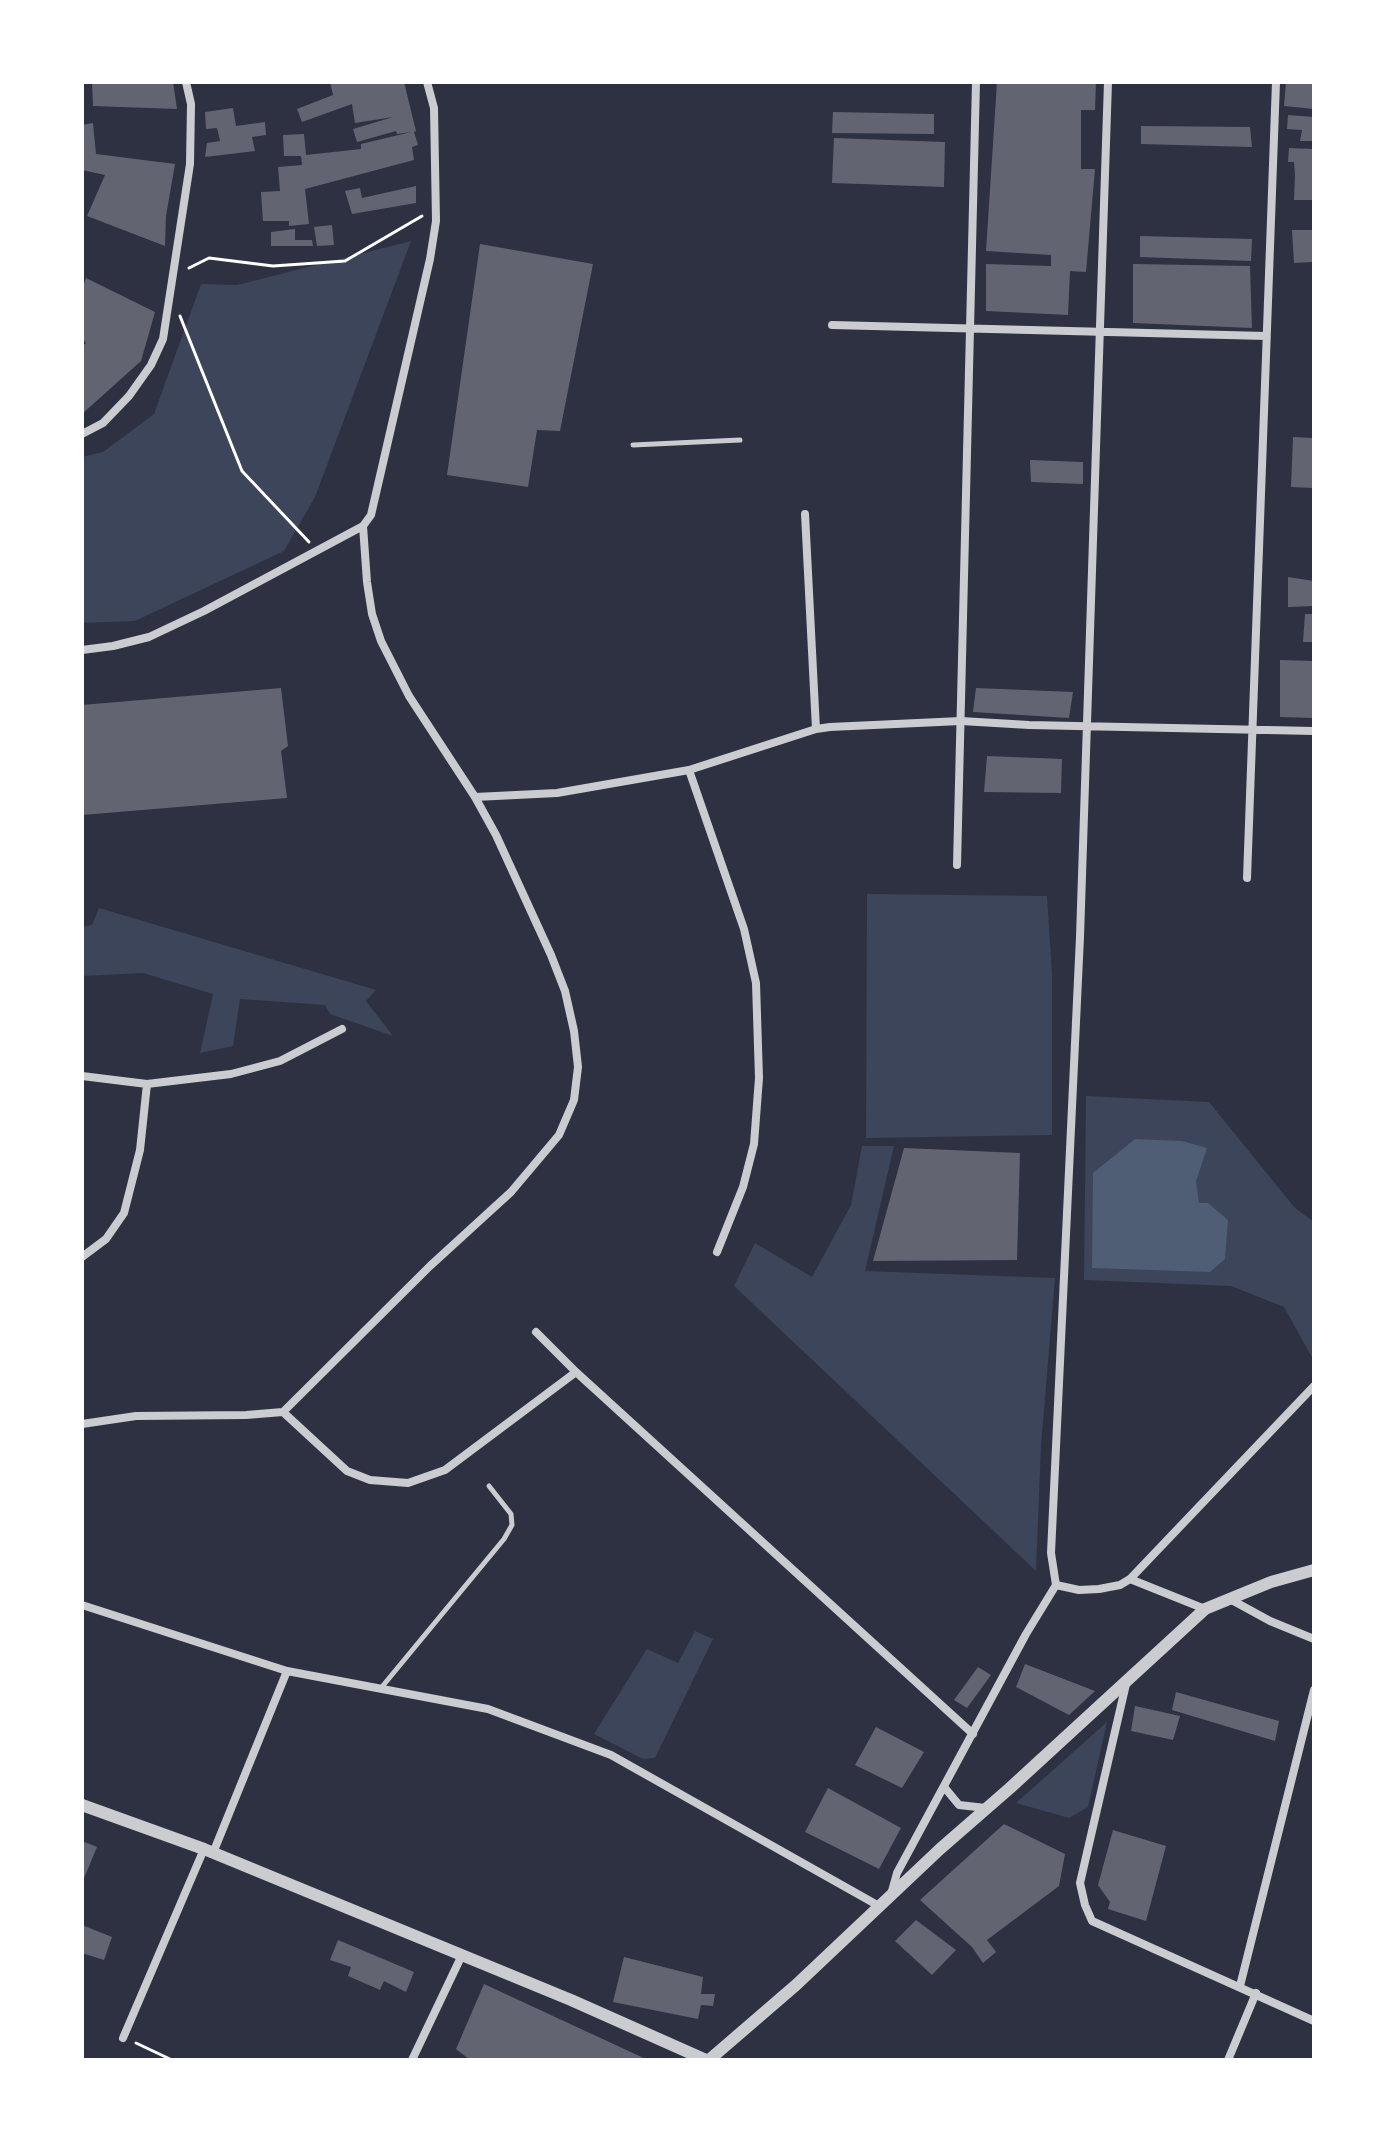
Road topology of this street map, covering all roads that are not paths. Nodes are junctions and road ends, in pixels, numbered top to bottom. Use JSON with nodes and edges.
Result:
{"nodes":[{"id":1,"x":186,"y":82,"type":"edge"},
{"id":2,"x":427,"y":82,"type":"edge"},
{"id":3,"x":976,"y":82,"type":"edge"},
{"id":4,"x":1108,"y":82,"type":"edge"},
{"id":5,"x":1276,"y":82,"type":"edge"},
{"id":6,"x":832,"y":325,"type":"dead end"},
{"id":7,"x":970,"y":329,"type":"junction"},
{"id":8,"x":1101,"y":332,"type":"junction"},
{"id":9,"x":1266,"y":336,"type":"junction"},
{"id":10,"x":82,"y":434,"type":"edge"},
{"id":11,"x":740,"y":440,"type":"dead end"},
{"id":12,"x":633,"y":445,"type":"dead end"},
{"id":13,"x":805,"y":514,"type":"dead end"},
{"id":14,"x":363,"y":526,"type":"junction"},
{"id":15,"x":82,"y":650,"type":"edge"},
{"id":16,"x":961,"y":721,"type":"junction"},
{"id":17,"x":1085,"y":726,"type":"junction"},
{"id":18,"x":1253,"y":728,"type":"junction"},
{"id":19,"x":816,"y":729,"type":"junction"},
{"id":20,"x":1314,"y":731,"type":"edge"},
{"id":21,"x":689,"y":770,"type":"junction"},
{"id":22,"x":475,"y":797,"type":"junction"},
{"id":23,"x":957,"y":865,"type":"dead end"},
{"id":24,"x":1247,"y":878,"type":"dead end"},
{"id":25,"x":342,"y":1029,"type":"dead end"},
{"id":26,"x":82,"y":1076,"type":"edge"},
{"id":27,"x":147,"y":1084,"type":"junction"},
{"id":28,"x":717,"y":1252,"type":"dead end"},
{"id":29,"x":82,"y":1257,"type":"edge"},
{"id":30,"x":536,"y":1332,"type":"dead end"},
{"id":31,"x":576,"y":1372,"type":"junction"},
{"id":32,"x":1314,"y":1386,"type":"edge"},
{"id":33,"x":283,"y":1412,"type":"junction"},
{"id":34,"x":82,"y":1424,"type":"edge"},
{"id":35,"x":489,"y":1486,"type":"dead end"},
{"id":36,"x":1314,"y":1570,"type":"edge"},
{"id":37,"x":1130,"y":1579,"type":"junction"},
{"id":38,"x":1056,"y":1585,"type":"junction"},
{"id":39,"x":1228,"y":1597,"type":"junction"},
{"id":40,"x":82,"y":1607,"type":"edge"},
{"id":41,"x":1205,"y":1609,"type":"junction"},
{"id":42,"x":1314,"y":1639,"type":"edge"},
{"id":43,"x":287,"y":1671,"type":"junction"},
{"id":44,"x":1126,"y":1684,"type":"junction"},
{"id":45,"x":381,"y":1688,"type":"junction"},
{"id":46,"x":1314,"y":1690,"type":"edge"},
{"id":47,"x":973,"y":1734,"type":"junction"},
{"id":48,"x":945,"y":1788,"type":"junction"},
{"id":49,"x":82,"y":1805,"type":"edge"},
{"id":50,"x":986,"y":1808,"type":"junction"},
{"id":51,"x":208,"y":1851,"type":"junction"},
{"id":52,"x":891,"y":1896,"type":"junction"},
{"id":53,"x":879,"y":1906,"type":"junction"},
{"id":54,"x":462,"y":1955,"type":"junction"},
{"id":55,"x":1240,"y":1986,"type":"junction"},
{"id":56,"x":1256,"y":1993,"type":"junction"},
{"id":57,"x":1314,"y":2021,"type":"edge"},
{"id":58,"x":123,"y":2038,"type":"road end"},
{"id":59,"x":412,"y":2060,"type":"edge"},
{"id":60,"x":707,"y":2060,"type":"edge"},
{"id":61,"x":1228,"y":2060,"type":"edge"}],
"edges":[{"from":1,"to":10,"type":"street"},
{"from":2,"to":14,"type":"street"},
{"from":3,"to":7,"type":"street"},
{"from":4,"to":8,"type":"street"},
{"from":5,"to":9,"type":"street"},
{"from":6,"to":7,"type":"street"},
{"from":7,"to":8,"type":"street"},
{"from":7,"to":16,"type":"street"},
{"from":8,"to":9,"type":"street"},
{"from":8,"to":17,"type":"street"},
{"from":9,"to":18,"type":"street"},
{"from":11,"to":12,"type":"lane"},
{"from":13,"to":19,"type":"street"},
{"from":14,"to":15,"type":"street"},
{"from":14,"to":22,"type":"street"},
{"from":16,"to":17,"type":"street"},
{"from":16,"to":19,"type":"street"},
{"from":16,"to":23,"type":"street"},
{"from":17,"to":18,"type":"street"},
{"from":17,"to":38,"type":"street"},
{"from":18,"to":20,"type":"street"},
{"from":18,"to":24,"type":"street"},
{"from":19,"to":21,"type":"street"},
{"from":21,"to":22,"type":"street"},
{"from":21,"to":28,"type":"street"},
{"from":22,"to":33,"type":"street"},
{"from":25,"to":27,"type":"street"},
{"from":26,"to":27,"type":"street"},
{"from":27,"to":29,"type":"street"},
{"from":30,"to":31,"type":"street"},
{"from":31,"to":33,"type":"street"},
{"from":31,"to":47,"type":"street"},
{"from":32,"to":37,"type":"street"},
{"from":33,"to":34,"type":"street"},
{"from":35,"to":45,"type":"lane"},
{"from":36,"to":39,"type":"street"},
{"from":37,"to":38,"type":"street"},
{"from":37,"to":41,"type":"street"},
{"from":38,"to":47,"type":"street"},
{"from":39,"to":41,"type":"street"},
{"from":39,"to":42,"type":"street"},
{"from":40,"to":43,"type":"street"},
{"from":41,"to":44,"type":"street"},
{"from":43,"to":45,"type":"street"},
{"from":43,"to":51,"type":"street"},
{"from":44,"to":50,"type":"street"},
{"from":44,"to":55,"type":"street"},
{"from":45,"to":53,"type":"street"},
{"from":46,"to":55,"type":"street"},
{"from":47,"to":48,"type":"street"},
{"from":48,"to":50,"type":"street"},
{"from":48,"to":52,"type":"street"},
{"from":49,"to":51,"type":"street"},
{"from":50,"to":52,"type":"street"},
{"from":51,"to":54,"type":"street"},
{"from":51,"to":58,"type":"street"},
{"from":52,"to":53,"type":"street"},
{"from":53,"to":60,"type":"street"},
{"from":54,"to":59,"type":"street"},
{"from":54,"to":60,"type":"street"},
{"from":55,"to":56,"type":"street"},
{"from":56,"to":57,"type":"street"},
{"from":56,"to":61,"type":"street"}]}
